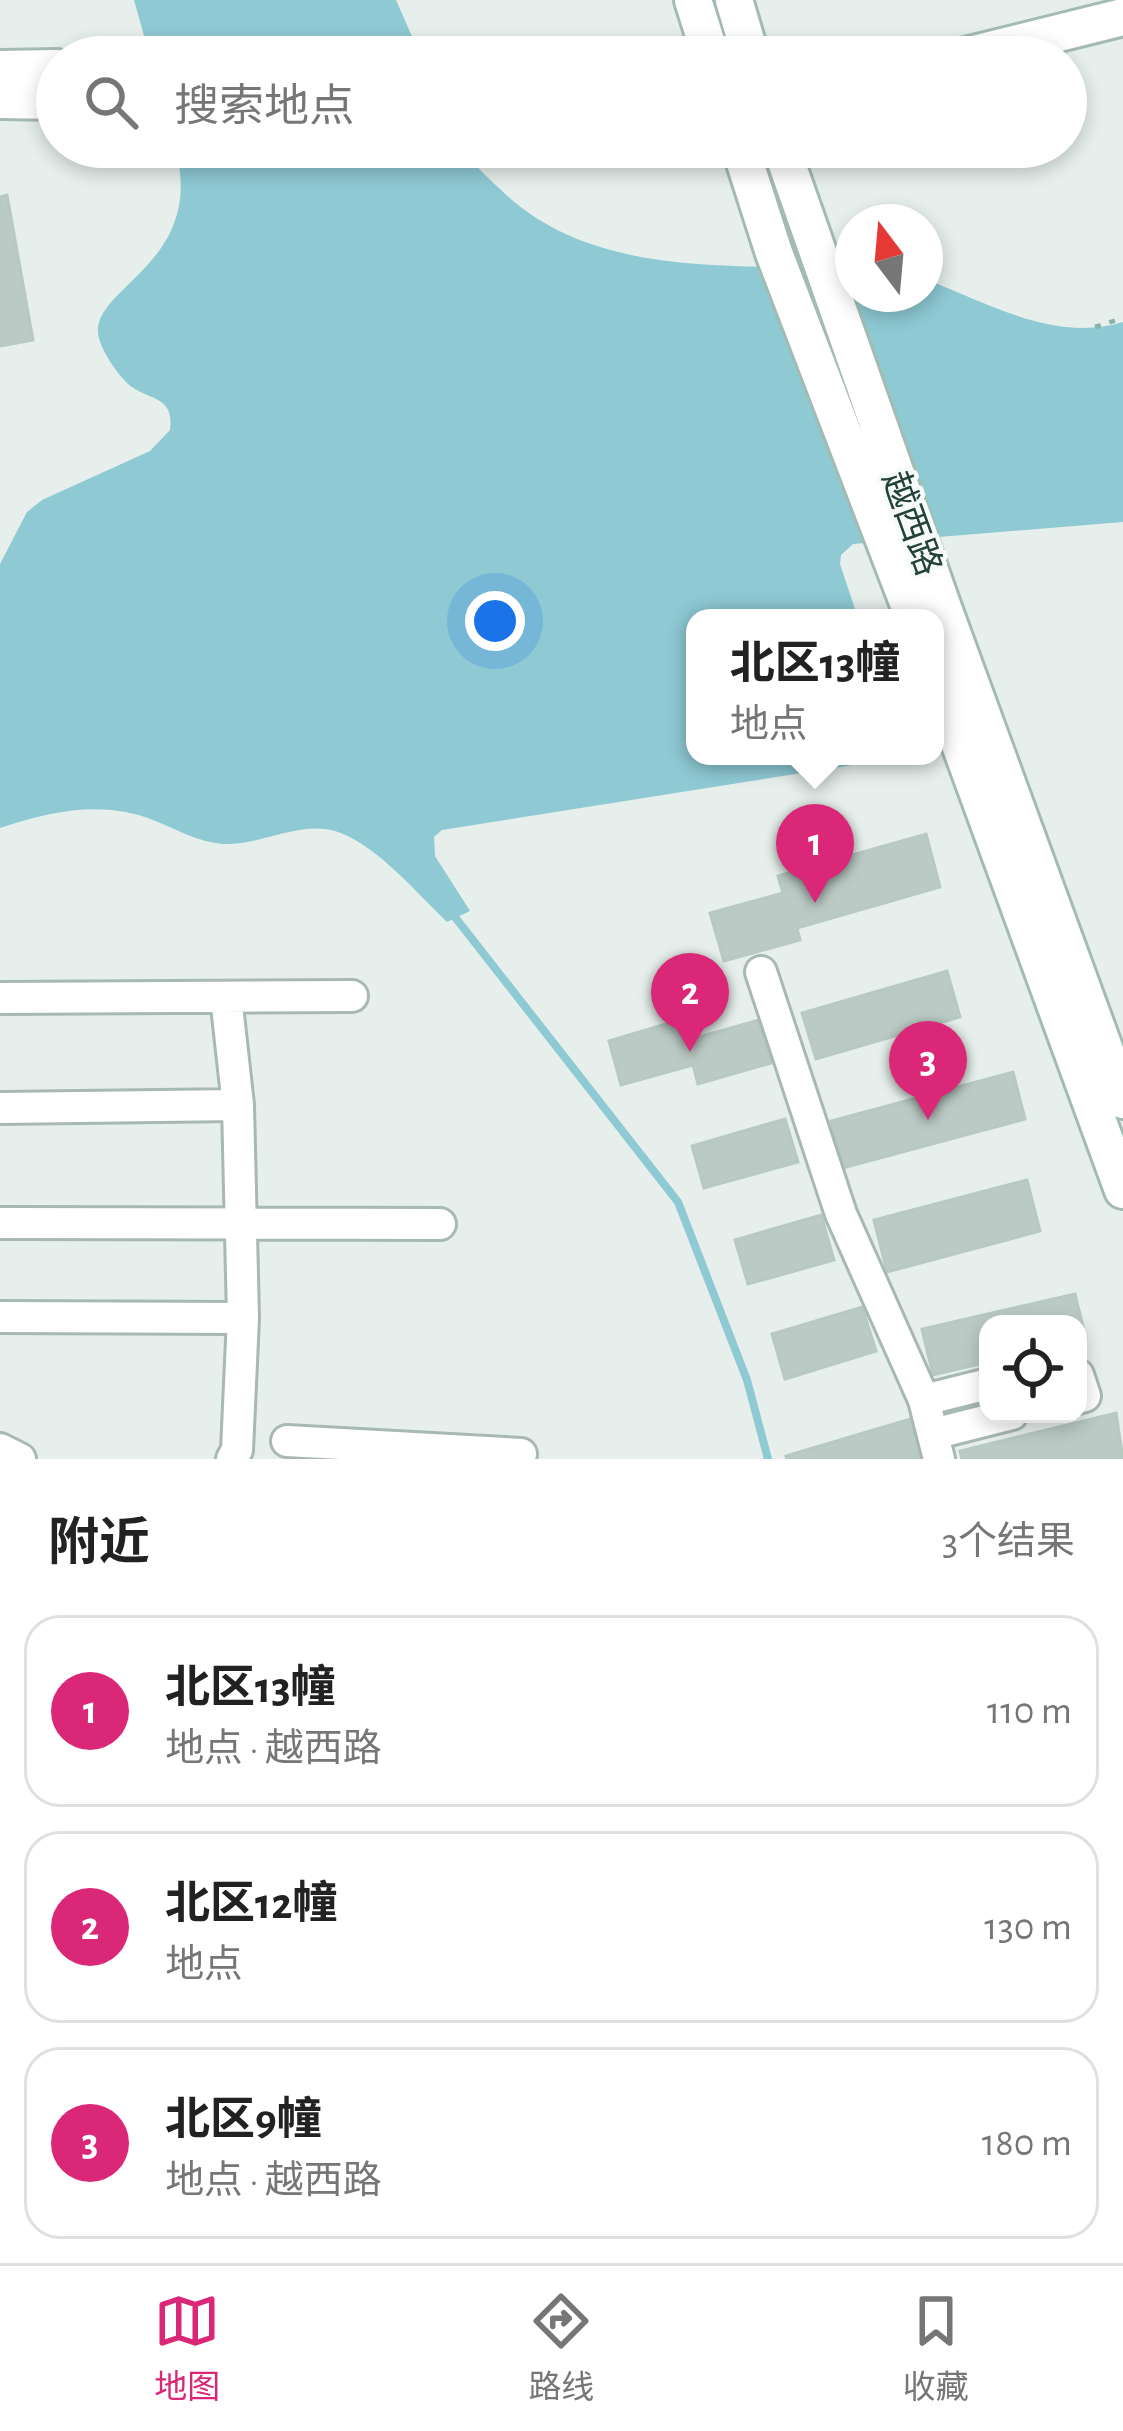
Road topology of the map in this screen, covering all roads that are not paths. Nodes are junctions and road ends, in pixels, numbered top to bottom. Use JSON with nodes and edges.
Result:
{"nodes":[{"id":1,"x":694,"y":0,"type":"edge"},
{"id":2,"x":734,"y":0,"type":"edge"},
{"id":3,"x":1123,"y":17,"type":"edge"},
{"id":4,"x":705,"y":36,"type":"edge"},
{"id":5,"x":745,"y":36,"type":"edge"},
{"id":6,"x":1047,"y":36,"type":"edge"},
{"id":7,"x":1123,"y":38,"type":"edge"},
{"id":8,"x":1087,"y":48,"type":"edge"},
{"id":9,"x":36,"y":68,"type":"edge"},
{"id":10,"x":0,"y":69,"type":"edge"},
{"id":11,"x":0,"y":100,"type":"edge"},
{"id":12,"x":36,"y":101,"type":"edge"},
{"id":13,"x":747,"y":168,"type":"edge"},
{"id":14,"x":788,"y":168,"type":"edge"},
{"id":15,"x":921,"y":609,"type":"edge"},
{"id":16,"x":922,"y":609,"type":"edge"},
{"id":17,"x":944,"y":663,"type":"edge"},
{"id":18,"x":944,"y":701,"type":"edge"},
{"id":19,"x":761,"y":972,"type":"dead end"},
{"id":20,"x":352,"y":996,"type":"dead end"},
{"id":21,"x":226,"y":997,"type":"junction"},
{"id":22,"x":0,"y":998,"type":"edge"},
{"id":23,"x":1120,"y":1084,"type":"edge"},
{"id":24,"x":238,"y":1105,"type":"junction"},
{"id":25,"x":0,"y":1108,"type":"edge"},
{"id":26,"x":1123,"y":1190,"type":"edge"},
{"id":27,"x":241,"y":1222,"type":"junction"},
{"id":28,"x":0,"y":1223,"type":"edge"},
{"id":29,"x":440,"y":1224,"type":"dead end"},
{"id":30,"x":0,"y":1317,"type":"edge"},
{"id":31,"x":242,"y":1318,"type":"junction"},
{"id":32,"x":979,"y":1386,"type":"edge"},
{"id":33,"x":924,"y":1400,"type":"junction"},
{"id":34,"x":991,"y":1423,"type":"edge"},
{"id":35,"x":286,"y":1441,"type":"dead end"},
{"id":36,"x":936,"y":1446,"type":"edge"},
{"id":37,"x":0,"y":1449,"type":"edge"},
{"id":38,"x":395,"y":1453,"type":"edge"},
{"id":39,"x":521,"y":1454,"type":"dead end"},
{"id":40,"x":20,"y":1459,"type":"edge"},
{"id":41,"x":232,"y":1459,"type":"edge"}],
"edges":[{"from":1,"to":4,"type":"main road"},
{"from":2,"to":5,"type":"main road"},
{"from":3,"to":6,"type":"main road"},
{"from":7,"to":8,"type":"main road"},
{"from":9,"to":10,"type":"main road"},
{"from":11,"to":12,"type":"main road"},
{"from":13,"to":15,"type":"main road","name":"越西路"},
{"from":14,"to":16,"type":"main road","name":"越西路"},
{"from":17,"to":23,"type":"main road","name":"越西路"},
{"from":18,"to":26,"type":"main road"},
{"from":19,"to":33,"type":"street"},
{"from":20,"to":21,"type":"street"},
{"from":21,"to":22,"type":"street"},
{"from":21,"to":24,"type":"street"},
{"from":24,"to":25,"type":"street"},
{"from":24,"to":27,"type":"street"},
{"from":27,"to":28,"type":"street"},
{"from":27,"to":29,"type":"street"},
{"from":27,"to":31,"type":"street"},
{"from":30,"to":31,"type":"street"},
{"from":31,"to":41,"type":"street"},
{"from":32,"to":33,"type":"street"},
{"from":33,"to":36,"type":"street"},
{"from":34,"to":36,"type":"street"},
{"from":35,"to":38,"type":"street"},
{"from":37,"to":40,"type":"street"},
{"from":38,"to":39,"type":"street"}]}
